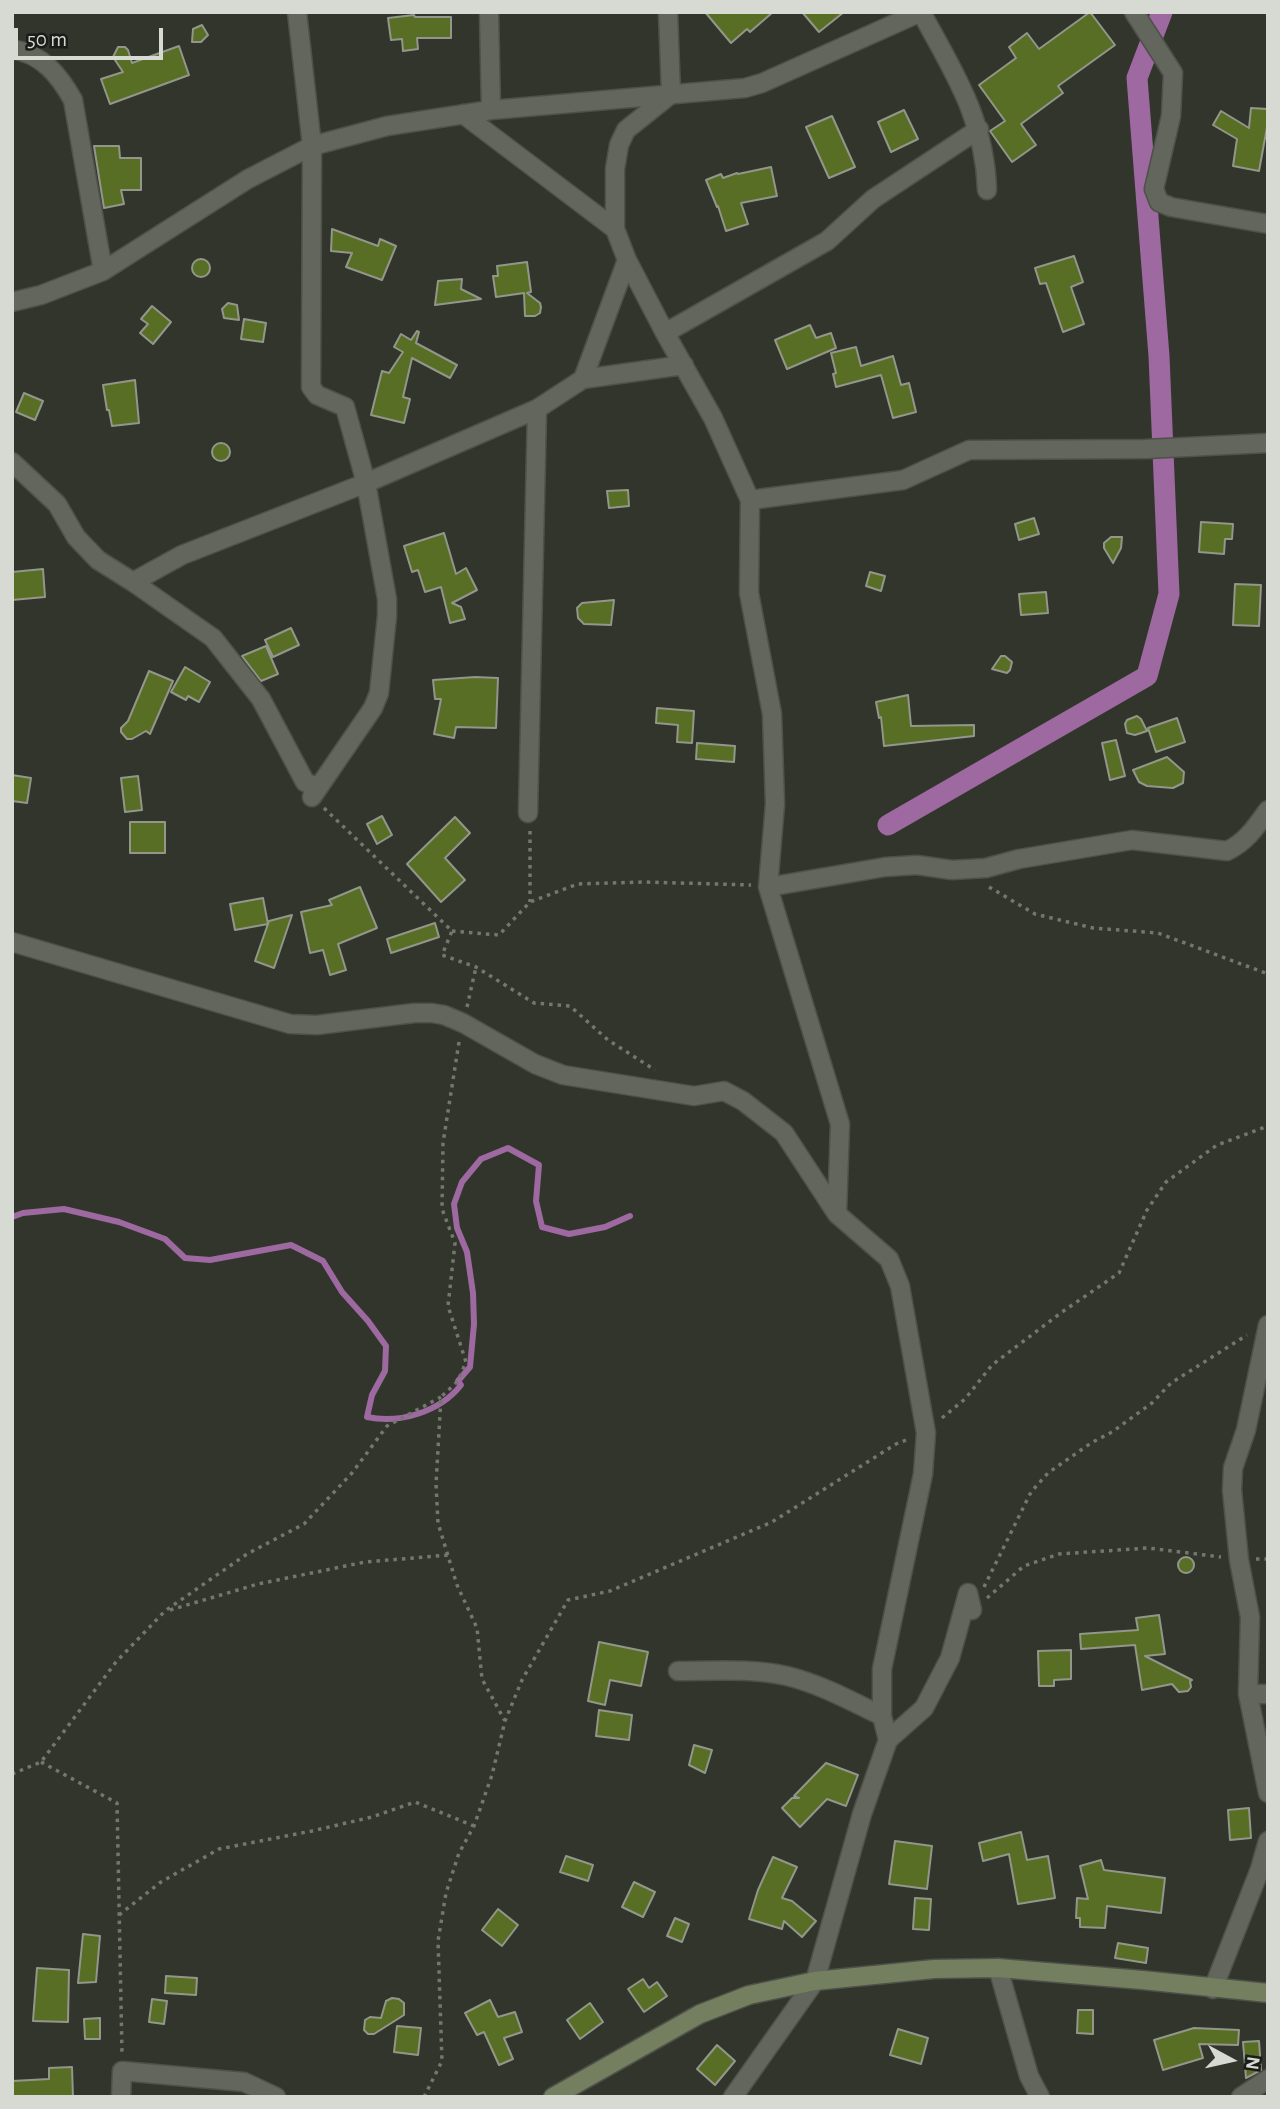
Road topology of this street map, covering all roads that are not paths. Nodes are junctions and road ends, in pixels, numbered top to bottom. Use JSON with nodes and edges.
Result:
{"nodes":[{"id":1,"x":297,"y":12,"type":"edge"},
{"id":2,"x":489,"y":12,"type":"edge"},
{"id":3,"x":668,"y":12,"type":"edge"},
{"id":4,"x":921,"y":12,"type":"edge"},
{"id":5,"x":1134,"y":12,"type":"edge"},
{"id":6,"x":12,"y":49,"type":"edge"},
{"id":7,"x":671,"y":94,"type":"junction"},
{"id":8,"x":491,"y":110,"type":"junction"},
{"id":9,"x":463,"y":114,"type":"junction"},
{"id":10,"x":979,"y":130,"type":"junction"},
{"id":11,"x":312,"y":146,"type":"junction"},
{"id":12,"x":986,"y":190,"type":"dead end"},
{"id":13,"x":1268,"y":224,"type":"edge"},
{"id":14,"x":615,"y":229,"type":"junction"},
{"id":15,"x":627,"y":260,"type":"junction"},
{"id":16,"x":103,"y":271,"type":"junction"},
{"id":17,"x":12,"y":302,"type":"edge"},
{"id":18,"x":665,"y":333,"type":"junction"},
{"id":19,"x":684,"y":365,"type":"junction"},
{"id":20,"x":583,"y":379,"type":"junction"},
{"id":21,"x":537,"y":409,"type":"junction"},
{"id":22,"x":1268,"y":443,"type":"edge"},
{"id":23,"x":12,"y":462,"type":"edge"},
{"id":24,"x":366,"y":483,"type":"junction"},
{"id":25,"x":750,"y":500,"type":"junction"},
{"id":26,"x":133,"y":582,"type":"junction"},
{"id":27,"x":1268,"y":810,"type":"edge"},
{"id":28,"x":528,"y":813,"type":"road end"},
{"id":29,"x":768,"y":887,"type":"junction"},
{"id":30,"x":12,"y":942,"type":"edge"},
{"id":31,"x":837,"y":1214,"type":"junction"},
{"id":32,"x":1268,"y":1325,"type":"edge"},
{"id":33,"x":972,"y":1611,"type":"road end"},
{"id":34,"x":678,"y":1671,"type":"dead end"},
{"id":35,"x":1248,"y":1694,"type":"junction"},
{"id":36,"x":1268,"y":1695,"type":"edge"},
{"id":37,"x":882,"y":1716,"type":"junction"},
{"id":38,"x":888,"y":1740,"type":"junction"},
{"id":39,"x":1268,"y":1793,"type":"edge"},
{"id":40,"x":1268,"y":1841,"type":"edge"},
{"id":41,"x":998,"y":1968,"type":"junction"},
{"id":42,"x":815,"y":1980,"type":"junction"},
{"id":43,"x":1213,"y":1989,"type":"junction"},
{"id":44,"x":1268,"y":1993,"type":"edge"},
{"id":45,"x":1268,"y":2079,"type":"edge"},
{"id":46,"x":121,"y":2097,"type":"edge"},
{"id":47,"x":276,"y":2097,"type":"edge"},
{"id":48,"x":553,"y":2097,"type":"edge"},
{"id":49,"x":733,"y":2097,"type":"edge"},
{"id":50,"x":1040,"y":2097,"type":"edge"},
{"id":51,"x":1241,"y":2097,"type":"edge"}],
"edges":[{"from":1,"to":11,"type":"street"},
{"from":2,"to":8,"type":"street"},
{"from":3,"to":7,"type":"street"},
{"from":4,"to":7,"type":"street"},
{"from":4,"to":10,"type":"street"},
{"from":5,"to":13,"type":"street"},
{"from":6,"to":16,"type":"street"},
{"from":7,"to":8,"type":"street"},
{"from":7,"to":14,"type":"street"},
{"from":8,"to":9,"type":"street"},
{"from":9,"to":11,"type":"street"},
{"from":9,"to":14,"type":"street"},
{"from":10,"to":12,"type":"street"},
{"from":10,"to":18,"type":"street"},
{"from":11,"to":16,"type":"street"},
{"from":11,"to":24,"type":"street"},
{"from":14,"to":15,"type":"street"},
{"from":15,"to":18,"type":"street"},
{"from":15,"to":20,"type":"street"},
{"from":16,"to":17,"type":"street"},
{"from":18,"to":19,"type":"street"},
{"from":19,"to":20,"type":"street"},
{"from":19,"to":25,"type":"street"},
{"from":20,"to":21,"type":"street"},
{"from":21,"to":24,"type":"street"},
{"from":21,"to":28,"type":"street"},
{"from":22,"to":25,"type":"street"},
{"from":23,"to":26,"type":"street"},
{"from":24,"to":26,"type":"street"},
{"from":24,"to":26,"type":"street"},
{"from":25,"to":29,"type":"street"},
{"from":27,"to":29,"type":"street"},
{"from":29,"to":31,"type":"street"},
{"from":30,"to":31,"type":"street"},
{"from":31,"to":37,"type":"street"},
{"from":32,"to":35,"type":"street"},
{"from":33,"to":38,"type":"street"},
{"from":34,"to":37,"type":"street"},
{"from":35,"to":36,"type":"street"},
{"from":35,"to":39,"type":"street"},
{"from":37,"to":38,"type":"street"},
{"from":38,"to":42,"type":"street"},
{"from":40,"to":43,"type":"street"},
{"from":41,"to":42,"type":"street"},
{"from":41,"to":43,"type":"street"},
{"from":41,"to":50,"type":"street"},
{"from":42,"to":48,"type":"street"},
{"from":42,"to":49,"type":"street"},
{"from":43,"to":44,"type":"street"},
{"from":45,"to":51,"type":"street"},
{"from":46,"to":47,"type":"street"}]}
